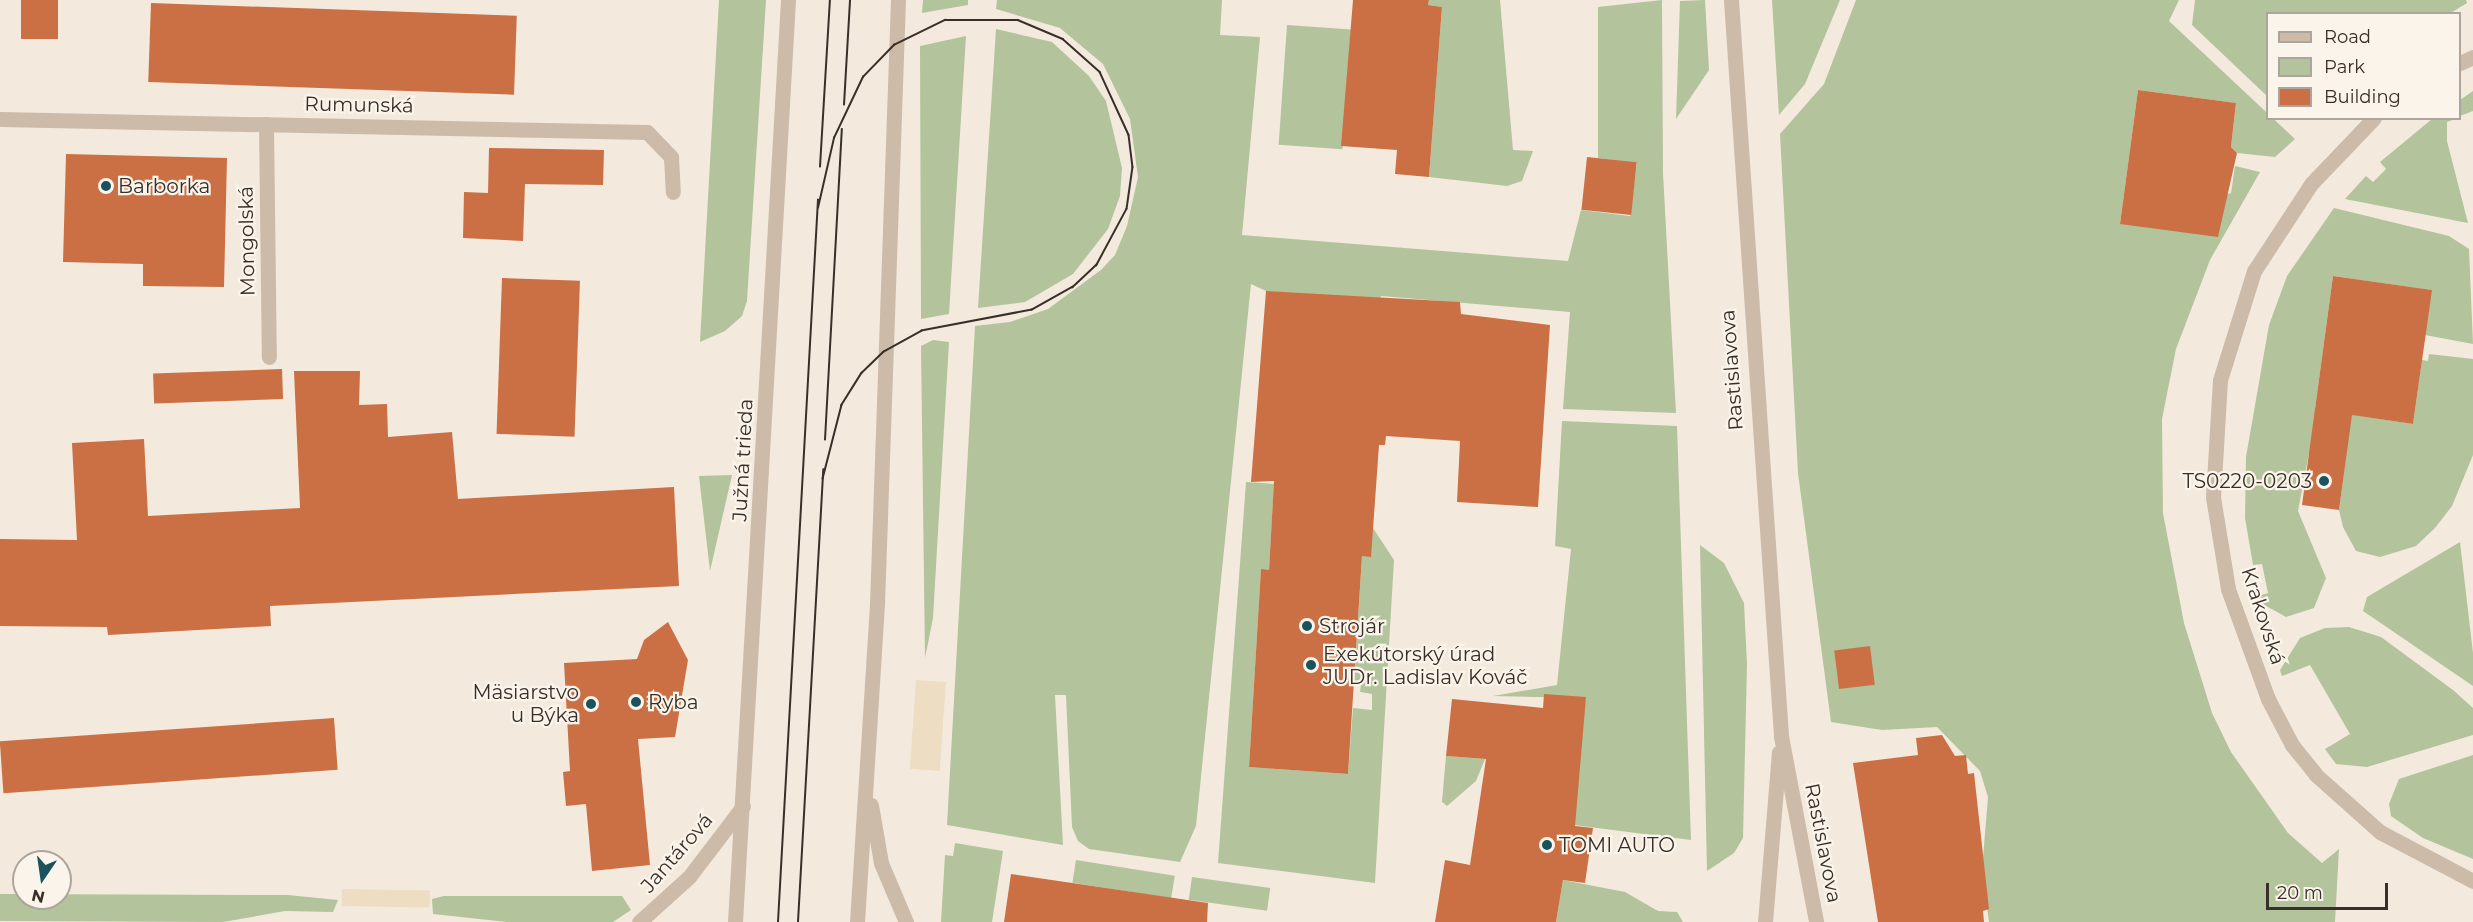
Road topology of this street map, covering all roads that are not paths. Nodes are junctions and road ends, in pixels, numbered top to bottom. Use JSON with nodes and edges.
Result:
{"nodes":[{"id":1,"x":788,"y":0,"type":"edge"},
{"id":2,"x":898,"y":0,"type":"edge"},
{"id":3,"x":1731,"y":0,"type":"edge"},
{"id":4,"x":0,"y":120,"type":"edge"},
{"id":5,"x":2372,"y":120,"type":"edge"},
{"id":6,"x":266,"y":124,"type":"junction"},
{"id":7,"x":673,"y":192,"type":"dead end"},
{"id":8,"x":269,"y":357,"type":"dead end"},
{"id":9,"x":1781,"y":736,"type":"junction"},
{"id":10,"x":867,"y":779,"type":"junction"},
{"id":11,"x":742,"y":806,"type":"junction"},
{"id":12,"x":2473,"y":881,"type":"edge"},
{"id":13,"x":639,"y":922,"type":"edge"},
{"id":14,"x":735,"y":922,"type":"edge"},
{"id":15,"x":857,"y":922,"type":"edge"},
{"id":16,"x":906,"y":922,"type":"edge"},
{"id":17,"x":1765,"y":922,"type":"edge"},
{"id":18,"x":1816,"y":922,"type":"edge"}],
"edges":[{"from":1,"to":11,"type":"street","name":"Južná trieda"},
{"from":2,"to":10,"type":"street"},
{"from":3,"to":9,"type":"street","name":"Rastislavova"},
{"from":4,"to":6,"type":"street","name":"Rumunská"},
{"from":5,"to":12,"type":"street","name":"Krakovská"},
{"from":6,"to":7,"type":"street","name":"Rumunská"},
{"from":6,"to":8,"type":"street","name":"Mongolská"},
{"from":9,"to":17,"type":"street","name":"Rastislavova"},
{"from":9,"to":18,"type":"street","name":"Rastislavova"},
{"from":10,"to":15,"type":"street"},
{"from":10,"to":16,"type":"street"},
{"from":11,"to":13,"type":"street","name":"Jantárová"},
{"from":11,"to":14,"type":"street","name":"Južná trieda"}]}
